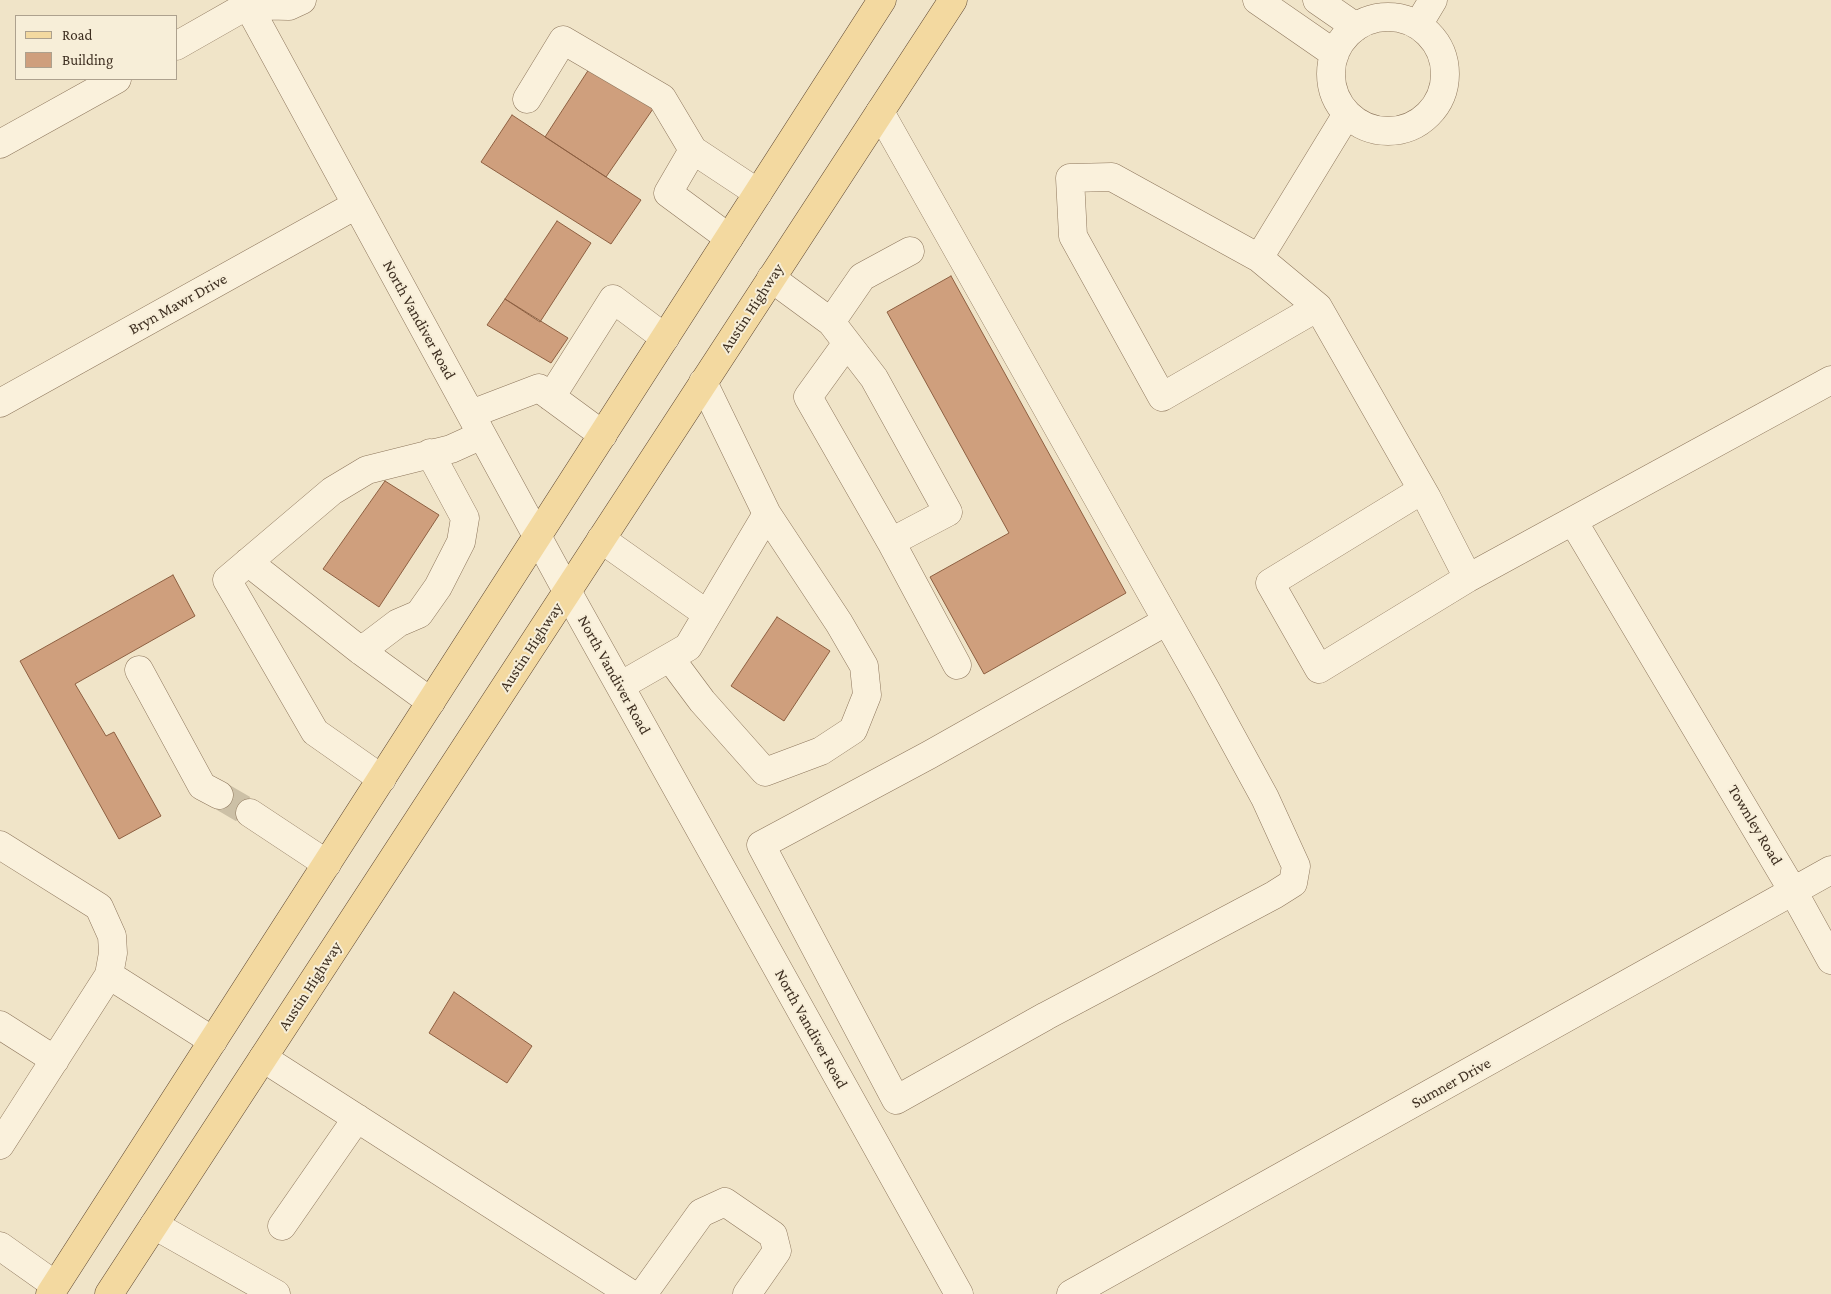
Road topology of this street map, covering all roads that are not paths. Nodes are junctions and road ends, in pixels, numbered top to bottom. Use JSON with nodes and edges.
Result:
{"nodes":[{"id":1,"x":302,"y":0,"type":"edge"},
{"id":2,"x":882,"y":0,"type":"edge"},
{"id":3,"x":953,"y":0,"type":"edge"},
{"id":4,"x":1257,"y":0,"type":"edge"},
{"id":5,"x":1317,"y":0,"type":"edge"},
{"id":6,"x":1434,"y":0,"type":"edge"},
{"id":7,"x":247,"y":3,"type":"edge"},
{"id":8,"x":1418,"y":25,"type":"junction"},
{"id":9,"x":1356,"y":27,"type":"junction"},
{"id":10,"x":178,"y":45,"type":"edge"},
{"id":11,"x":1335,"y":54,"type":"junction"},
{"id":12,"x":115,"y":80,"type":"edge"},
{"id":13,"x":526,"y":98,"type":"dead end"},
{"id":14,"x":880,"y":112,"type":"junction"},
{"id":15,"x":1347,"y":114,"type":"junction"},
{"id":16,"x":0,"y":144,"type":"edge"},
{"id":17,"x":693,"y":150,"type":"junction"},
{"id":18,"x":758,"y":193,"type":"junction"},
{"id":19,"x":356,"y":205,"type":"junction"},
{"id":20,"x":729,"y":238,"type":"junction"},
{"id":21,"x":910,"y":250,"type":"dead end"},
{"id":22,"x":1258,"y":258,"type":"junction"},
{"id":23,"x":771,"y":278,"type":"junction"},
{"id":24,"x":1318,"y":307,"type":"junction"},
{"id":25,"x":839,"y":332,"type":"junction"},
{"id":26,"x":665,"y":338,"type":"junction"},
{"id":27,"x":1831,"y":380,"type":"edge"},
{"id":28,"x":703,"y":382,"type":"junction"},
{"id":29,"x":551,"y":397,"type":"junction"},
{"id":30,"x":0,"y":403,"type":"edge"},
{"id":31,"x":476,"y":425,"type":"junction"},
{"id":32,"x":603,"y":435,"type":"junction"},
{"id":33,"x":430,"y":453,"type":"junction"},
{"id":34,"x":1422,"y":490,"type":"junction"},
{"id":35,"x":767,"y":514,"type":"junction"},
{"id":36,"x":1574,"y":521,"type":"junction"},
{"id":37,"x":538,"y":537,"type":"junction"},
{"id":38,"x":601,"y":539,"type":"junction"},
{"id":39,"x":891,"y":542,"type":"junction"},
{"id":40,"x":248,"y":562,"type":"junction"},
{"id":41,"x":1468,"y":578,"type":"junction"},
{"id":42,"x":567,"y":591,"type":"junction"},
{"id":43,"x":707,"y":614,"type":"junction"},
{"id":44,"x":1167,"y":621,"type":"junction"},
{"id":45,"x":361,"y":651,"type":"junction"},
{"id":46,"x":670,"y":658,"type":"junction"},
{"id":47,"x":956,"y":665,"type":"dead end"},
{"id":48,"x":139,"y":670,"type":"dead end"},
{"id":49,"x":620,"y":686,"type":"junction"},
{"id":50,"x":431,"y":702,"type":"junction"},
{"id":51,"x":382,"y":779,"type":"junction"},
{"id":52,"x":219,"y":795,"type":"tunnel mouth"},
{"id":53,"x":250,"y":813,"type":"tunnel mouth"},
{"id":54,"x":0,"y":845,"type":"edge"},
{"id":55,"x":327,"y":864,"type":"junction"},
{"id":56,"x":1831,"y":870,"type":"edge"},
{"id":57,"x":1794,"y":891,"type":"junction"},
{"id":58,"x":1831,"y":960,"type":"edge"},
{"id":59,"x":109,"y":975,"type":"junction"},
{"id":60,"x":0,"y":1024,"type":"edge"},
{"id":61,"x":213,"y":1041,"type":"junction"},
{"id":62,"x":263,"y":1058,"type":"junction"},
{"id":63,"x":55,"y":1060,"type":"junction"},
{"id":64,"x":357,"y":1118,"type":"junction"},
{"id":65,"x":0,"y":1145,"type":"edge"},
{"id":66,"x":154,"y":1225,"type":"junction"},
{"id":67,"x":282,"y":1226,"type":"dead end"},
{"id":68,"x":0,"y":1246,"type":"edge"},
{"id":69,"x":52,"y":1290,"type":"edge"},
{"id":70,"x":109,"y":1294,"type":"edge"},
{"id":71,"x":276,"y":1294,"type":"edge"},
{"id":72,"x":631,"y":1294,"type":"edge"},
{"id":73,"x":643,"y":1294,"type":"edge"},
{"id":74,"x":747,"y":1294,"type":"edge"},
{"id":75,"x":959,"y":1294,"type":"edge"},
{"id":76,"x":1071,"y":1294,"type":"edge"}],
"edges":[{"from":1,"to":7,"type":"street"},
{"from":2,"to":18,"type":"main road"},
{"from":3,"to":14,"type":"main road","name":"Austin Highway"},
{"from":4,"to":11,"type":"street"},
{"from":5,"to":9,"type":"street"},
{"from":6,"to":8,"type":"street"},
{"from":7,"to":10,"type":"street"},
{"from":7,"to":19,"type":"street","name":"North Vandiver Road"},
{"from":8,"to":9,"type":"street"},
{"from":8,"to":15,"type":"street"},
{"from":9,"to":11,"type":"street"},
{"from":11,"to":15,"type":"street"},
{"from":12,"to":16,"type":"street"},
{"from":13,"to":17,"type":"street"},
{"from":14,"to":23,"type":"main road","name":"Austin Highway"},
{"from":14,"to":44,"type":"street"},
{"from":15,"to":22,"type":"street"},
{"from":17,"to":18,"type":"street"},
{"from":17,"to":20,"type":"street"},
{"from":18,"to":20,"type":"main road"},
{"from":19,"to":30,"type":"street","name":"Bryn Mawr Drive"},
{"from":19,"to":31,"type":"street","name":"North Vandiver Road"},
{"from":20,"to":26,"type":"main road"},
{"from":21,"to":25,"type":"street"},
{"from":22,"to":24,"type":"street"},
{"from":22,"to":24,"type":"street"},
{"from":23,"to":25,"type":"street"},
{"from":23,"to":28,"type":"main road","name":"Austin Highway"},
{"from":24,"to":34,"type":"street"},
{"from":25,"to":39,"type":"street"},
{"from":25,"to":39,"type":"street"},
{"from":26,"to":29,"type":"street"},
{"from":26,"to":32,"type":"main road"},
{"from":27,"to":36,"type":"street"},
{"from":28,"to":35,"type":"street"},
{"from":28,"to":38,"type":"main road","name":"Austin Highway"},
{"from":29,"to":31,"type":"street"},
{"from":29,"to":32,"type":"street"},
{"from":31,"to":33,"type":"street"},
{"from":31,"to":37,"type":"street","name":"North Vandiver Road"},
{"from":32,"to":37,"type":"main road"},
{"from":33,"to":40,"type":"street"},
{"from":33,"to":45,"type":"street"},
{"from":34,"to":41,"type":"street"},
{"from":34,"to":41,"type":"street"},
{"from":35,"to":43,"type":"street"},
{"from":35,"to":46,"type":"street"},
{"from":36,"to":41,"type":"street"},
{"from":36,"to":57,"type":"street","name":"Townley Road"},
{"from":37,"to":42,"type":"street","name":"North Vandiver Road"},
{"from":37,"to":50,"type":"main road"},
{"from":38,"to":42,"type":"main road","name":"Austin Highway"},
{"from":38,"to":43,"type":"street"},
{"from":39,"to":47,"type":"street"},
{"from":40,"to":45,"type":"street"},
{"from":40,"to":51,"type":"street"},
{"from":42,"to":49,"type":"street","name":"North Vandiver Road"},
{"from":42,"to":62,"type":"main road","name":"Austin Highway"},
{"from":43,"to":46,"type":"street"},
{"from":44,"to":44,"type":"street"},
{"from":45,"to":50,"type":"street"},
{"from":46,"to":49,"type":"street"},
{"from":48,"to":52,"type":"street"},
{"from":49,"to":75,"type":"street","name":"North Vandiver Road"},
{"from":50,"to":51,"type":"main road"},
{"from":51,"to":55,"type":"main road"},
{"from":53,"to":55,"type":"street"},
{"from":54,"to":59,"type":"street"},
{"from":55,"to":61,"type":"main road"},
{"from":56,"to":57,"type":"street","name":"Sumner Drive"},
{"from":57,"to":58,"type":"street","name":"Townley Road"},
{"from":57,"to":76,"type":"street","name":"Sumner Drive"},
{"from":59,"to":61,"type":"street"},
{"from":59,"to":63,"type":"street"},
{"from":60,"to":63,"type":"street"},
{"from":61,"to":69,"type":"main road"},
{"from":62,"to":64,"type":"street"},
{"from":62,"to":66,"type":"main road","name":"Austin Highway"},
{"from":63,"to":65,"type":"street"},
{"from":64,"to":67,"type":"street"},
{"from":64,"to":72,"type":"street"},
{"from":66,"to":70,"type":"main road","name":"Austin Highway"},
{"from":66,"to":71,"type":"street"},
{"from":68,"to":69,"type":"street"},
{"from":73,"to":74,"type":"street"}]}
